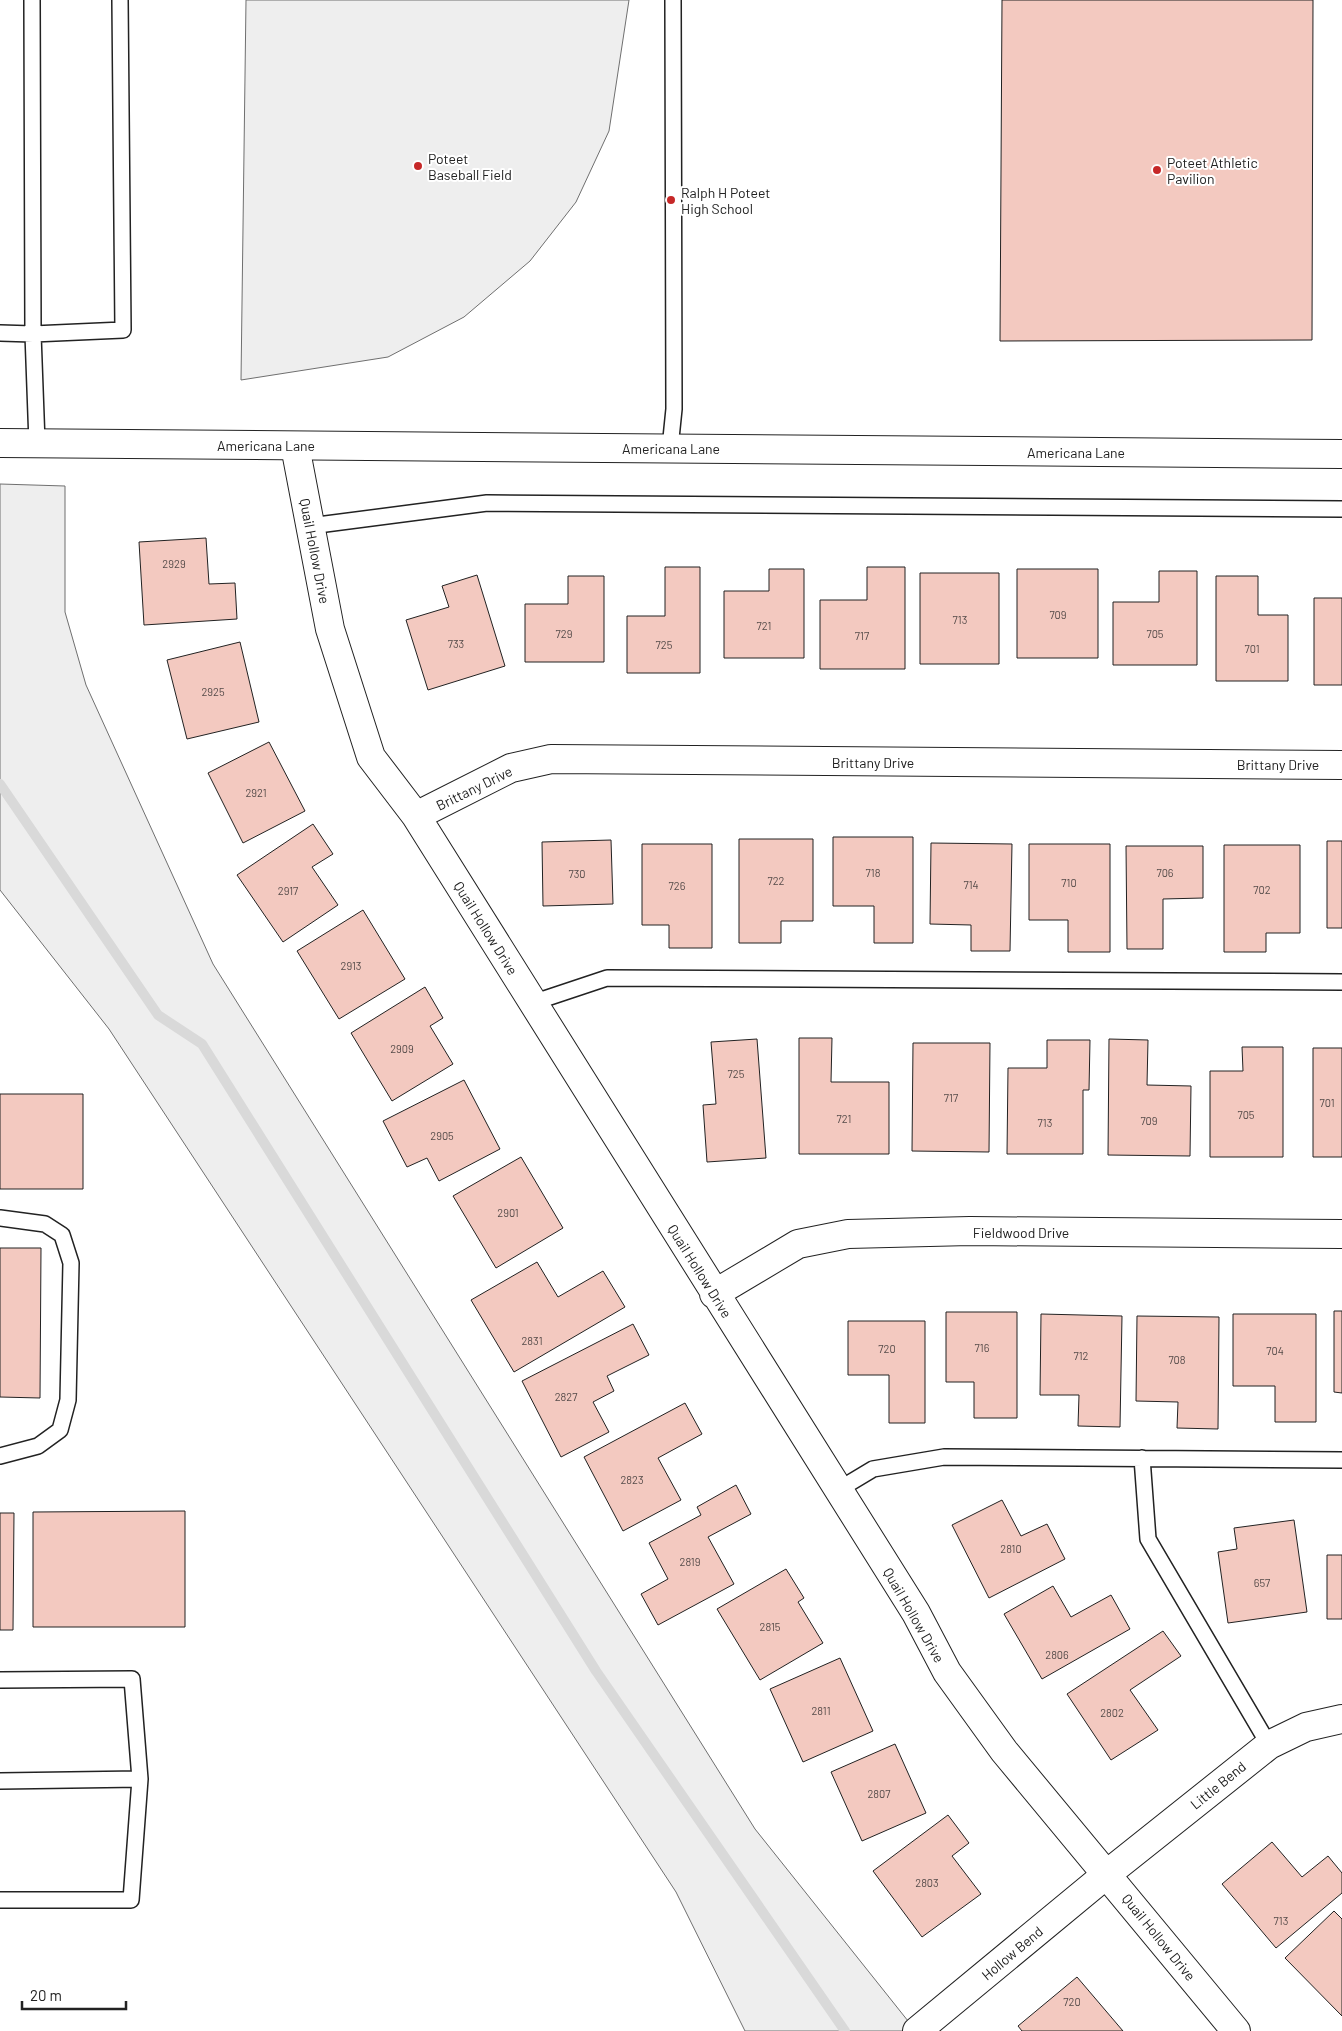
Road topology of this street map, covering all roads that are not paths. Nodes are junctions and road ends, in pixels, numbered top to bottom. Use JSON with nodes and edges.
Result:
{"nodes":[{"id":1,"x":32,"y":0,"type":"edge"},
{"id":2,"x":120,"y":0,"type":"edge"},
{"id":3,"x":673,"y":0,"type":"edge"},
{"id":4,"x":0,"y":333,"type":"edge"},
{"id":5,"x":33,"y":334,"type":"junction"},
{"id":6,"x":0,"y":443,"type":"edge"},
{"id":7,"x":36,"y":443,"type":"junction"},
{"id":8,"x":295,"y":446,"type":"junction"},
{"id":9,"x":670,"y":448,"type":"junction"},
{"id":10,"x":1342,"y":454,"type":"edge"},
{"id":11,"x":1342,"y":509,"type":"edge"},
{"id":12,"x":310,"y":526,"type":"junction"},
{"id":13,"x":1342,"y":765,"type":"edge"},
{"id":14,"x":416,"y":816,"type":"junction"},
{"id":15,"x":1342,"y":982,"type":"edge"},
{"id":16,"x":532,"y":1003,"type":"junction"},
{"id":17,"x":0,"y":1218,"type":"edge"},
{"id":18,"x":1342,"y":1234,"type":"edge"},
{"id":19,"x":714,"y":1294,"type":"junction"},
{"id":20,"x":0,"y":1456,"type":"edge"},
{"id":21,"x":1142,"y":1458,"type":"junction"},
{"id":22,"x":1342,"y":1460,"type":"edge"},
{"id":23,"x":838,"y":1490,"type":"junction"},
{"id":24,"x":0,"y":1680,"type":"edge"},
{"id":25,"x":1342,"y":1719,"type":"edge"},
{"id":26,"x":1270,"y":1745,"type":"junction"},
{"id":27,"x":140,"y":1779,"type":"junction"},
{"id":28,"x":0,"y":1781,"type":"edge"},
{"id":29,"x":1107,"y":1874,"type":"junction"},
{"id":30,"x":0,"y":1900,"type":"edge"},
{"id":31,"x":917,"y":2031,"type":"edge"},
{"id":32,"x":1236,"y":2031,"type":"edge"}],
"edges":[{"from":1,"to":5,"type":"lane"},
{"from":2,"to":5,"type":"lane"},
{"from":3,"to":9,"type":"lane"},
{"from":4,"to":5,"type":"lane"},
{"from":5,"to":7,"type":"lane"},
{"from":6,"to":7,"type":"street","name":"Americana Lane"},
{"from":7,"to":8,"type":"street","name":"Americana Lane"},
{"from":8,"to":9,"type":"street","name":"Americana Lane"},
{"from":8,"to":12,"type":"street","name":"Quail Hollow Drive"},
{"from":9,"to":10,"type":"street","name":"Americana Lane"},
{"from":11,"to":12,"type":"lane"},
{"from":12,"to":14,"type":"street","name":"Quail Hollow Drive"},
{"from":13,"to":14,"type":"street","name":"Brittany Drive"},
{"from":14,"to":16,"type":"street","name":"Quail Hollow Drive"},
{"from":15,"to":16,"type":"lane"},
{"from":16,"to":19,"type":"street","name":"Quail Hollow Drive"},
{"from":17,"to":20,"type":"lane"},
{"from":18,"to":19,"type":"street","name":"Fieldwood Drive"},
{"from":19,"to":23,"type":"street","name":"Quail Hollow Drive"},
{"from":21,"to":22,"type":"lane"},
{"from":21,"to":23,"type":"lane"},
{"from":21,"to":26,"type":"lane"},
{"from":23,"to":29,"type":"street","name":"Quail Hollow Drive"},
{"from":24,"to":27,"type":"lane"},
{"from":25,"to":26,"type":"street","name":"Little Bend"},
{"from":26,"to":29,"type":"street","name":"Little Bend"},
{"from":27,"to":28,"type":"lane"},
{"from":27,"to":30,"type":"lane"},
{"from":29,"to":31,"type":"street","name":"Hollow Bend"},
{"from":29,"to":32,"type":"street","name":"Quail Hollow Drive"}]}
